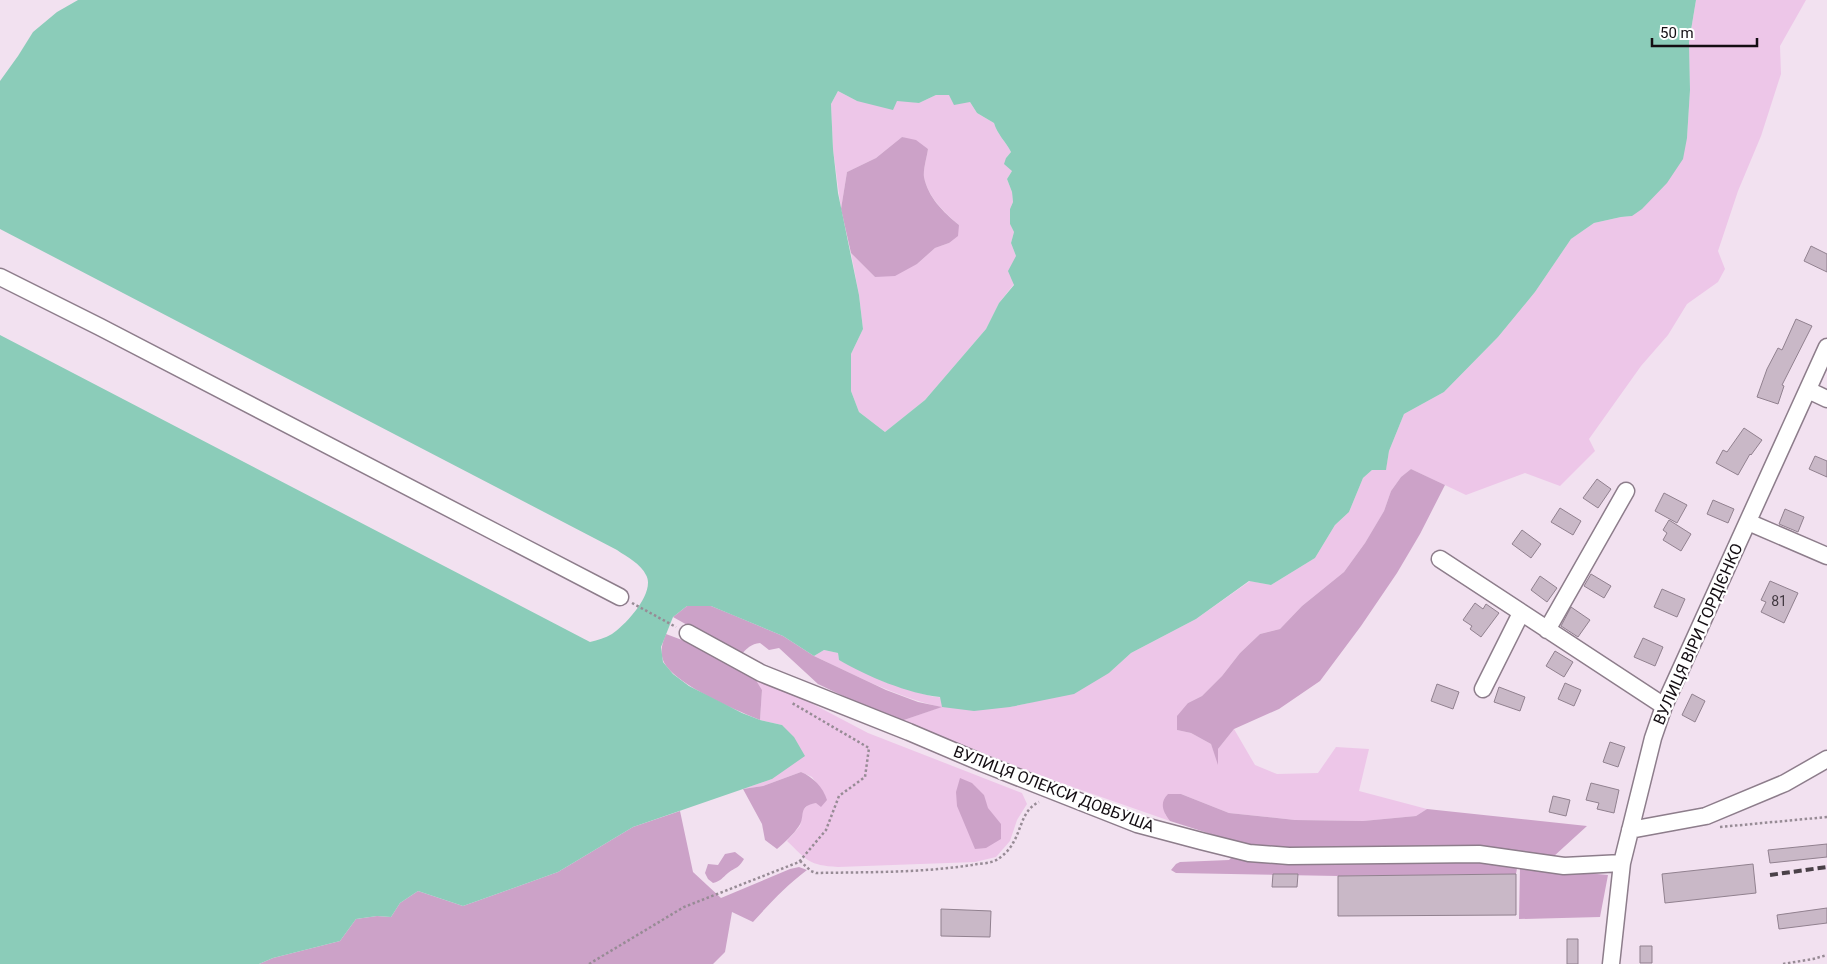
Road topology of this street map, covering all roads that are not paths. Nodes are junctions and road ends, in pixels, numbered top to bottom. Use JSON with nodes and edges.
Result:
{"nodes":[{"id":1,"x":0,"y":277,"type":"edge"},
{"id":2,"x":1827,"y":347,"type":"edge"},
{"id":3,"x":1808,"y":390,"type":"junction"},
{"id":4,"x":1827,"y":399,"type":"edge"},
{"id":5,"x":1626,"y":491,"type":"dead end"},
{"id":6,"x":1748,"y":522,"type":"junction"},
{"id":7,"x":1827,"y":556,"type":"edge"},
{"id":8,"x":1440,"y":560,"type":"dead end"},
{"id":9,"x":620,"y":597,"type":"road end"},
{"id":10,"x":1521,"y":613,"type":"junction"},
{"id":11,"x":1547,"y":630,"type":"junction"},
{"id":12,"x":688,"y":633,"type":"road end"},
{"id":13,"x":1482,"y":689,"type":"dead end"},
{"id":14,"x":1664,"y":706,"type":"junction"},
{"id":15,"x":1827,"y":759,"type":"edge"},
{"id":16,"x":1630,"y":830,"type":"junction"},
{"id":17,"x":1622,"y":863,"type":"junction"},
{"id":18,"x":1611,"y":964,"type":"edge"}],
"edges":[{"from":1,"to":9,"type":"street"},
{"from":2,"to":3,"type":"street","name":"ВУЛИЦЯ ВІРИ ГОРДІЄНКО"},
{"from":3,"to":4,"type":"street"},
{"from":3,"to":6,"type":"street","name":"ВУЛИЦЯ ВІРИ ГОРДІЄНКО"},
{"from":5,"to":11,"type":"street"},
{"from":6,"to":7,"type":"street"},
{"from":6,"to":14,"type":"street","name":"ВУЛИЦЯ ВІРИ ГОРДІЄНКО"},
{"from":8,"to":10,"type":"street"},
{"from":10,"to":11,"type":"street"},
{"from":10,"to":13,"type":"street"},
{"from":11,"to":14,"type":"street"},
{"from":12,"to":17,"type":"street","name":"ВУЛИЦЯ ОЛЕКСИ ДОВБУША"},
{"from":14,"to":16,"type":"street","name":"ВУЛИЦЯ ВІРИ ГОРДІЄНКО"},
{"from":15,"to":16,"type":"street"},
{"from":16,"to":17,"type":"street","name":"ВУЛИЦЯ ВІРИ ГОРДІЄНКО"},
{"from":17,"to":18,"type":"street","name":"ВУЛИЦЯ ВІРИ ГОРДІЄНКО"}]}
